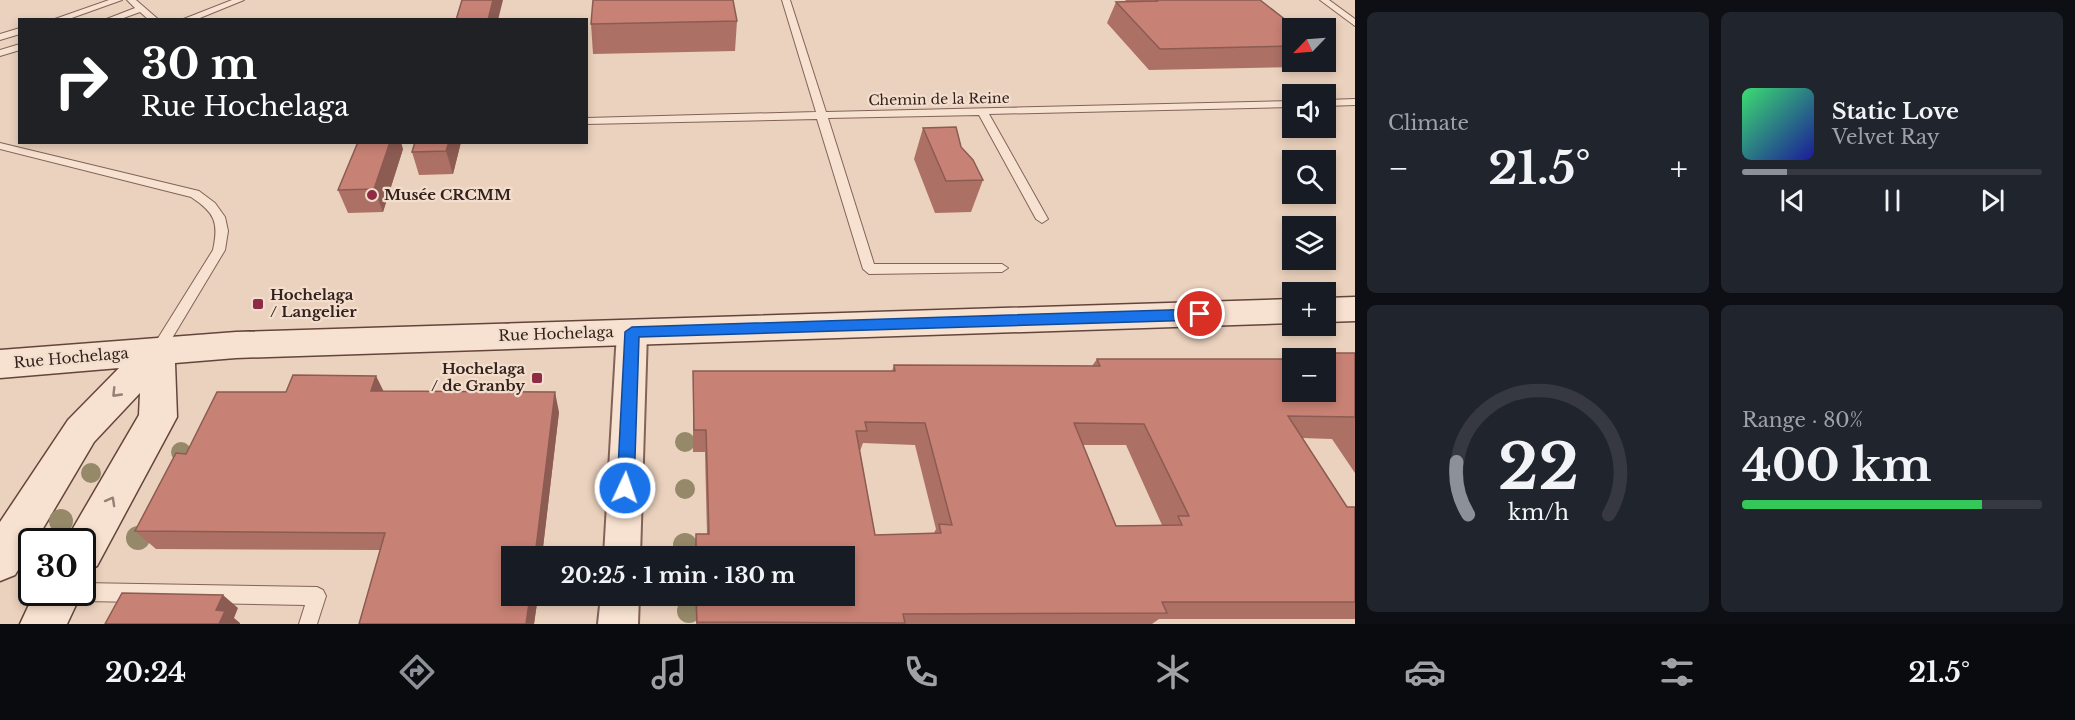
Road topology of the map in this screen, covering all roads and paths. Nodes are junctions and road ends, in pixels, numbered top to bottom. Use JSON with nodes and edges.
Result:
{"nodes":[{"id":1,"x":118,"y":0,"type":"edge"},
{"id":2,"x":131,"y":0,"type":"edge"},
{"id":3,"x":240,"y":0,"type":"edge"},
{"id":4,"x":786,"y":0,"type":"edge"},
{"id":5,"x":1324,"y":0,"type":"edge"},
{"id":6,"x":141,"y":9,"type":"junction"},
{"id":7,"x":62,"y":18,"type":"edge"},
{"id":8,"x":114,"y":18,"type":"edge"},
{"id":9,"x":152,"y":18,"type":"edge"},
{"id":10,"x":190,"y":18,"type":"edge"},
{"id":11,"x":1355,"y":23,"type":"edge"},
{"id":12,"x":18,"y":32,"type":"edge"},
{"id":13,"x":0,"y":37,"type":"edge"},
{"id":14,"x":18,"y":48,"type":"edge"},
{"id":15,"x":0,"y":53,"type":"edge"},
{"id":16,"x":1355,"y":102,"type":"edge"},
{"id":17,"x":1336,"y":103,"type":"edge"},
{"id":18,"x":1282,"y":104,"type":"edge"},
{"id":19,"x":983,"y":112,"type":"junction"},
{"id":20,"x":821,"y":116,"type":"junction"},
{"id":21,"x":588,"y":121,"type":"edge"},
{"id":22,"x":0,"y":146,"type":"edge"},
{"id":23,"x":1042,"y":219,"type":"dead end"},
{"id":24,"x":1002,"y":268,"type":"dead end"},
{"id":25,"x":1355,"y":309,"type":"edge"},
{"id":26,"x":1336,"y":310,"type":"edge"},
{"id":27,"x":1282,"y":312,"type":"edge"},
{"id":28,"x":632,"y":332,"type":"junction"},
{"id":29,"x":157,"y":351,"type":"junction"},
{"id":30,"x":0,"y":364,"type":"edge"},
{"id":31,"x":96,"y":528,"type":"edge"},
{"id":32,"x":622,"y":546,"type":"edge"},
{"id":33,"x":0,"y":560,"type":"edge"},
{"id":34,"x":96,"y":592,"type":"edge"},
{"id":35,"x":52,"y":606,"type":"edge"},
{"id":36,"x":619,"y":606,"type":"edge"},
{"id":37,"x":42,"y":624,"type":"edge"},
{"id":38,"x":308,"y":624,"type":"edge"},
{"id":39,"x":618,"y":624,"type":"edge"}],
"edges":[{"from":1,"to":7,"type":"lane"},
{"from":2,"to":6,"type":"lane"},
{"from":3,"to":10,"type":"lane"},
{"from":4,"to":20,"type":"lane"},
{"from":5,"to":11,"type":"lane"},
{"from":6,"to":8,"type":"lane"},
{"from":6,"to":9,"type":"lane"},
{"from":12,"to":13,"type":"lane"},
{"from":14,"to":15,"type":"lane"},
{"from":16,"to":17,"type":"lane"},
{"from":18,"to":19,"type":"lane","name":"Chemin de la Reine"},
{"from":19,"to":20,"type":"lane","name":"Chemin de la Reine"},
{"from":19,"to":23,"type":"lane"},
{"from":20,"to":21,"type":"lane","name":"Chemin de la Reine"},
{"from":20,"to":24,"type":"lane"},
{"from":22,"to":29,"type":"lane"},
{"from":25,"to":26,"type":"main road"},
{"from":27,"to":28,"type":"main road","name":"Rue Hochelaga"},
{"from":28,"to":29,"type":"main road","name":"Rue Hochelaga"},
{"from":28,"to":32,"type":"street"},
{"from":29,"to":30,"type":"main road","name":"Rue Hochelaga"},
{"from":31,"to":29,"type":"main road","one_way":true},
{"from":29,"to":33,"type":"main road","one_way":true},
{"from":34,"to":38,"type":"lane"},
{"from":35,"to":37,"type":"main road"},
{"from":36,"to":39,"type":"street"}]}
